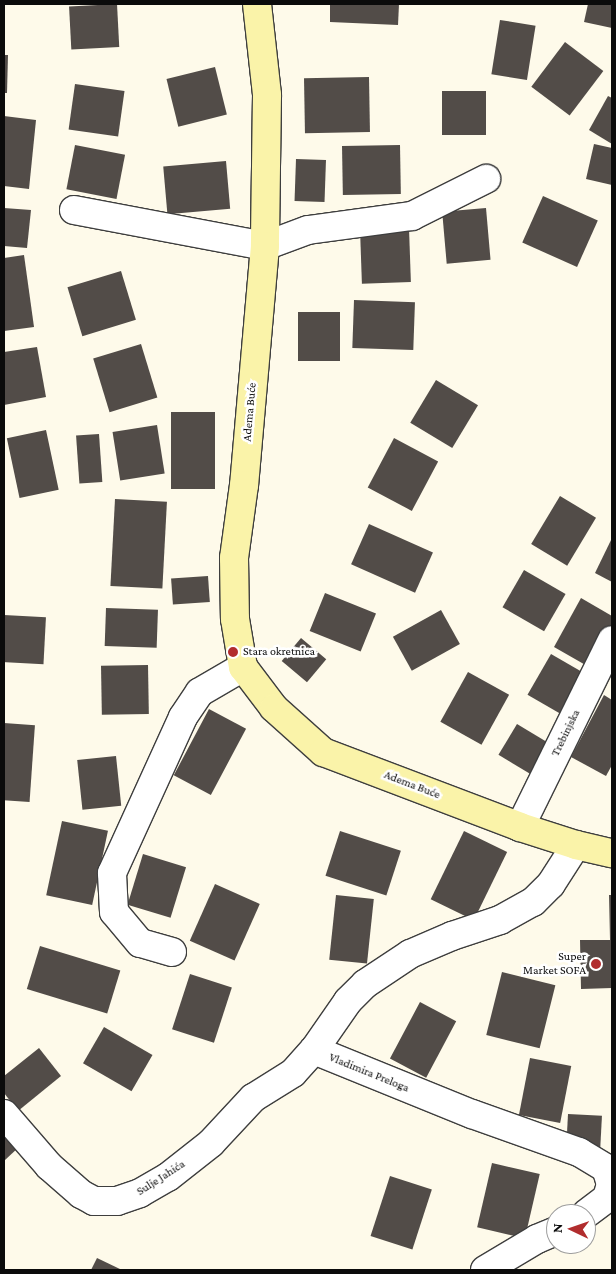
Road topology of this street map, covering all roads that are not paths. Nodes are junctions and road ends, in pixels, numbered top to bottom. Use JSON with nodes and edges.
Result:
{"nodes":[{"id":1,"x":257,"y":4,"type":"edge"},
{"id":2,"x":486,"y":179,"type":"dead end"},
{"id":3,"x":74,"y":210,"type":"dead end"},
{"id":4,"x":264,"y":246,"type":"junction"},
{"id":5,"x":612,"y":640,"type":"edge"},
{"id":6,"x":244,"y":667,"type":"junction"},
{"id":7,"x":520,"y":827,"type":"junction"},
{"id":8,"x":576,"y":845,"type":"junction"},
{"id":9,"x":612,"y":854,"type":"edge"},
{"id":10,"x":172,"y":952,"type":"dead end"},
{"id":11,"x":314,"y":1050,"type":"junction"},
{"id":12,"x":4,"y":1114,"type":"edge"},
{"id":13,"x":596,"y":1206,"type":"edge"},
{"id":14,"x":546,"y":1235,"type":"edge"},
{"id":15,"x":485,"y":1270,"type":"edge"}],
"edges":[{"from":1,"to":4,"type":"street","name":"Adema Buće"},
{"from":2,"to":4,"type":"street"},
{"from":3,"to":4,"type":"street"},
{"from":4,"to":6,"type":"street","name":"Adema Buće"},
{"from":5,"to":7,"type":"street","name":"Trebinjska"},
{"from":6,"to":7,"type":"street","name":"Adema Buće"},
{"from":6,"to":10,"type":"street"},
{"from":7,"to":8,"type":"street","name":"Adema Buće"},
{"from":8,"to":9,"type":"street","name":"Adema Buće"},
{"from":8,"to":11,"type":"street","name":"Vladimira Preloga"},
{"from":11,"to":12,"type":"street","name":"Sulje Jahića"},
{"from":11,"to":13,"type":"street","name":"Vladimira Preloga"},
{"from":14,"to":15,"type":"street"}]}
